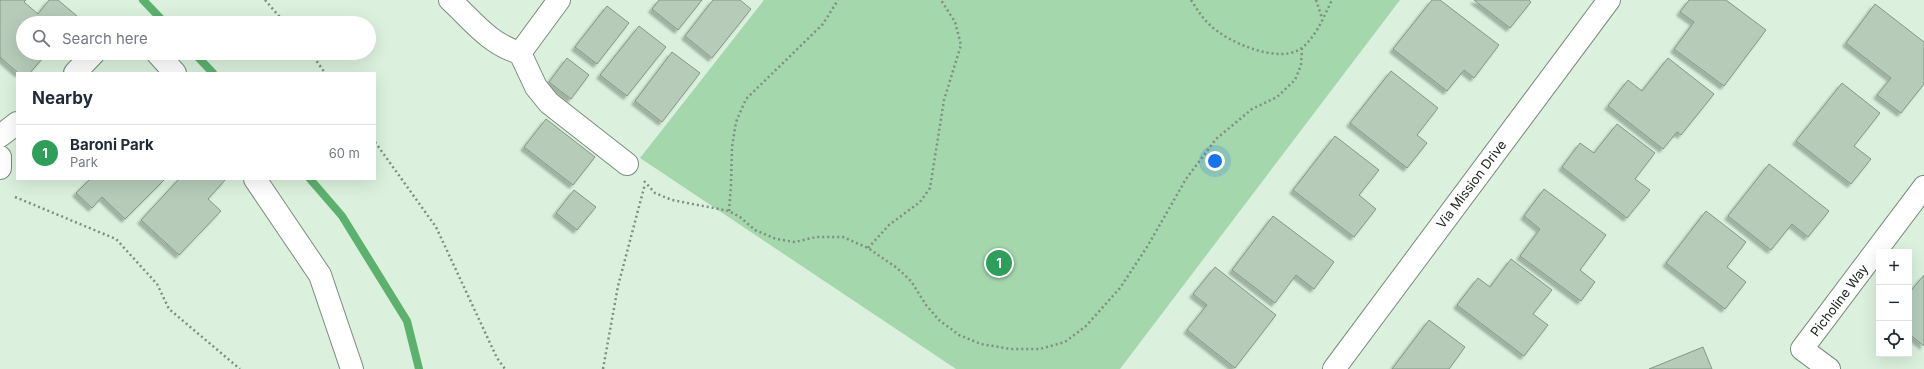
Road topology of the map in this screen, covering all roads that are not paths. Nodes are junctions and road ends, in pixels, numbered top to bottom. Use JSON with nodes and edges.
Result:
{"nodes":[{"id":1,"x":450,"y":0,"type":"edge"},
{"id":2,"x":559,"y":0,"type":"edge"},
{"id":3,"x":1608,"y":0,"type":"edge"},
{"id":4,"x":520,"y":53,"type":"junction"},
{"id":5,"x":87,"y":60,"type":"edge"},
{"id":6,"x":163,"y":60,"type":"edge"},
{"id":7,"x":76,"y":72,"type":"edge"},
{"id":8,"x":174,"y":72,"type":"edge"},
{"id":9,"x":16,"y":124,"type":"edge"},
{"id":10,"x":0,"y":136,"type":"edge"},
{"id":11,"x":0,"y":157,"type":"edge"},
{"id":12,"x":627,"y":164,"type":"road end"},
{"id":13,"x":0,"y":168,"type":"edge"},
{"id":14,"x":256,"y":180,"type":"edge"},
{"id":15,"x":1924,"y":187,"type":"edge"},
{"id":16,"x":352,"y":369,"type":"edge"},
{"id":17,"x":1334,"y":369,"type":"edge"},
{"id":18,"x":1829,"y":369,"type":"edge"}],
"edges":[{"from":1,"to":4,"type":"street"},
{"from":2,"to":4,"type":"street"},
{"from":3,"to":17,"type":"street","name":"Via Mission Drive"},
{"from":4,"to":12,"type":"street"},
{"from":5,"to":7,"type":"street"},
{"from":6,"to":8,"type":"street"},
{"from":9,"to":10,"type":"street"},
{"from":11,"to":13,"type":"street"},
{"from":14,"to":16,"type":"street"},
{"from":15,"to":18,"type":"street","name":"Picholine Way"}]}
